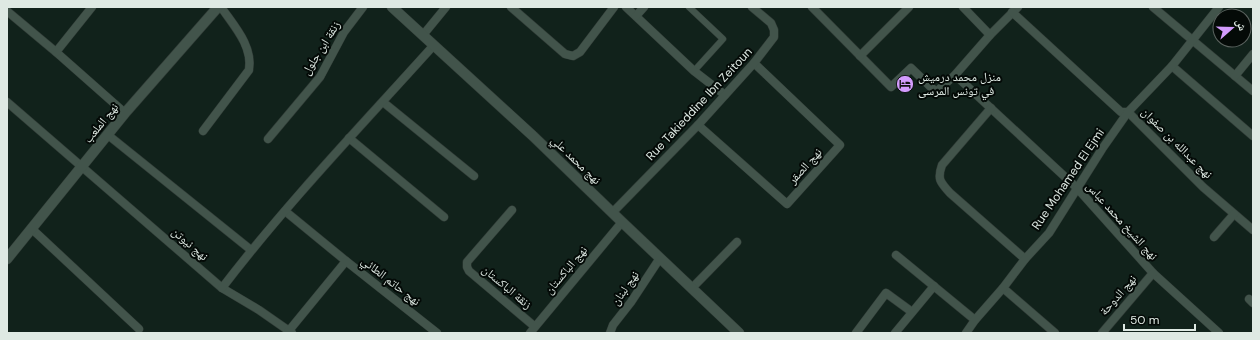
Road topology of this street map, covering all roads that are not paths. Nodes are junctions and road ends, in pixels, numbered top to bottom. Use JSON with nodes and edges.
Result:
{"nodes":[{"id":1,"x":92,"y":7,"type":"edge"},
{"id":2,"x":219,"y":7,"type":"edge"},
{"id":3,"x":364,"y":7,"type":"edge"},
{"id":4,"x":392,"y":7,"type":"edge"},
{"id":5,"x":446,"y":7,"type":"edge"},
{"id":6,"x":511,"y":7,"type":"edge"},
{"id":7,"x":614,"y":7,"type":"edge"},
{"id":8,"x":626,"y":7,"type":"edge"},
{"id":9,"x":644,"y":7,"type":"edge"},
{"id":10,"x":689,"y":7,"type":"edge"},
{"id":11,"x":752,"y":7,"type":"edge"},
{"id":12,"x":812,"y":7,"type":"edge"},
{"id":13,"x":909,"y":7,"type":"edge"},
{"id":14,"x":964,"y":7,"type":"edge"},
{"id":15,"x":1153,"y":7,"type":"edge"},
{"id":16,"x":1219,"y":7,"type":"edge"},
{"id":17,"x":1015,"y":10,"type":"edge"},
{"id":18,"x":7,"y":11,"type":"edge"},
{"id":19,"x":636,"y":16,"type":"junction"},
{"id":20,"x":990,"y":35,"type":"junction"},
{"id":21,"x":423,"y":36,"type":"junction"},
{"id":22,"x":1192,"y":41,"type":"junction"},
{"id":23,"x":434,"y":45,"type":"junction"},
{"id":24,"x":56,"y":52,"type":"junction"},
{"id":25,"x":1253,"y":54,"type":"edge"},
{"id":26,"x":860,"y":56,"type":"junction"},
{"id":27,"x":754,"y":63,"type":"junction"},
{"id":28,"x":1172,"y":66,"type":"junction"},
{"id":29,"x":694,"y":72,"type":"junction"},
{"id":30,"x":955,"y":75,"type":"junction"},
{"id":31,"x":1234,"y":76,"type":"junction"},
{"id":32,"x":1253,"y":91,"type":"edge"},
{"id":33,"x":725,"y":95,"type":"junction"},
{"id":34,"x":7,"y":102,"type":"edge"},
{"id":35,"x":383,"y":102,"type":"junction"},
{"id":36,"x":991,"y":108,"type":"junction"},
{"id":37,"x":1128,"y":112,"type":"junction"},
{"id":38,"x":125,"y":113,"type":"junction"},
{"id":39,"x":698,"y":125,"type":"junction"},
{"id":40,"x":203,"y":131,"type":"dead end"},
{"id":41,"x":108,"y":135,"type":"junction"},
{"id":42,"x":1253,"y":136,"type":"edge"},
{"id":43,"x":349,"y":138,"type":"junction"},
{"id":44,"x":268,"y":139,"type":"dead end"},
{"id":45,"x":82,"y":167,"type":"junction"},
{"id":46,"x":474,"y":176,"type":"dead end"},
{"id":47,"x":1077,"y":188,"type":"junction"},
{"id":48,"x":512,"y":210,"type":"dead end"},
{"id":49,"x":285,"y":211,"type":"junction"},
{"id":50,"x":612,"y":212,"type":"junction"},
{"id":51,"x":1234,"y":214,"type":"junction"},
{"id":52,"x":444,"y":217,"type":"dead end"},
{"id":53,"x":622,"y":222,"type":"junction"},
{"id":54,"x":32,"y":229,"type":"junction"},
{"id":55,"x":1253,"y":230,"type":"edge"},
{"id":56,"x":1214,"y":237,"type":"dead end"},
{"id":57,"x":737,"y":242,"type":"dead end"},
{"id":58,"x":251,"y":250,"type":"junction"},
{"id":59,"x":896,"y":255,"type":"dead end"},
{"id":60,"x":660,"y":258,"type":"junction"},
{"id":61,"x":7,"y":259,"type":"edge"},
{"id":62,"x":1026,"y":259,"type":"junction"},
{"id":63,"x":346,"y":261,"type":"junction"},
{"id":64,"x":1153,"y":273,"type":"junction"},
{"id":65,"x":934,"y":286,"type":"junction"},
{"id":66,"x":222,"y":288,"type":"junction"},
{"id":67,"x":692,"y":288,"type":"junction"},
{"id":68,"x":1003,"y":288,"type":"junction"},
{"id":69,"x":912,"y":312,"type":"junction"},
{"id":70,"x":975,"y":320,"type":"junction"},
{"id":71,"x":139,"y":329,"type":"dead end"},
{"id":72,"x":532,"y":330,"type":"edge"},
{"id":73,"x":289,"y":332,"type":"edge"},
{"id":74,"x":437,"y":333,"type":"edge"},
{"id":75,"x":610,"y":333,"type":"edge"},
{"id":76,"x":739,"y":333,"type":"edge"},
{"id":77,"x":856,"y":333,"type":"edge"},
{"id":78,"x":895,"y":333,"type":"edge"},
{"id":79,"x":966,"y":333,"type":"edge"},
{"id":80,"x":1055,"y":333,"type":"edge"},
{"id":81,"x":1102,"y":333,"type":"edge"},
{"id":82,"x":1219,"y":333,"type":"edge"}],
"edges":[{"from":1,"to":24,"type":"street"},
{"from":2,"to":38,"type":"street","name":"نهج الملعب"},
{"from":2,"to":40,"type":"street"},
{"from":3,"to":44,"type":"street","name":"زنقة ابن جلول"},
{"from":4,"to":21,"type":"street","name":"نهج محمد علي"},
{"from":5,"to":21,"type":"street"},
{"from":6,"to":7,"type":"street"},
{"from":8,"to":19,"type":"street"},
{"from":9,"to":19,"type":"street"},
{"from":10,"to":29,"type":"street"},
{"from":11,"to":27,"type":"street","name":"Rue Takieddine Ibn Zeitoun"},
{"from":12,"to":26,"type":"street"},
{"from":13,"to":26,"type":"street"},
{"from":14,"to":20,"type":"street"},
{"from":15,"to":22,"type":"street"},
{"from":16,"to":22,"type":"street","name":"Rue Mohamed El Ejmi"},
{"from":17,"to":20,"type":"street"},
{"from":17,"to":37,"type":"street","name":"نهج عبدالله بن صفوان"},
{"from":18,"to":24,"type":"street"},
{"from":19,"to":29,"type":"street"},
{"from":20,"to":30,"type":"street"},
{"from":21,"to":23,"type":"street","name":"نهج محمد علي"},
{"from":22,"to":28,"type":"street","name":"Rue Mohamed El Ejmi"},
{"from":22,"to":31,"type":"street"},
{"from":23,"to":35,"type":"street"},
{"from":23,"to":50,"type":"street","name":"نهج محمد علي"},
{"from":24,"to":38,"type":"street"},
{"from":25,"to":31,"type":"street"},
{"from":26,"to":30,"type":"street"},
{"from":27,"to":33,"type":"street","name":"Rue Takieddine Ibn Zeitoun"},
{"from":27,"to":39,"type":"street","name":"نهج الصقر"},
{"from":28,"to":37,"type":"street","name":"Rue Mohamed El Ejmi"},
{"from":28,"to":42,"type":"street"},
{"from":29,"to":33,"type":"street"},
{"from":30,"to":36,"type":"street","name":"نهج الشيخ محمد عباس"},
{"from":31,"to":32,"type":"street"},
{"from":33,"to":39,"type":"street","name":"Rue Takieddine Ibn Zeitoun"},
{"from":34,"to":45,"type":"street","name":"نهج نيوتن"},
{"from":35,"to":43,"type":"street"},
{"from":35,"to":46,"type":"street"},
{"from":36,"to":47,"type":"street","name":"نهج الشيخ محمد عباس"},
{"from":36,"to":62,"type":"street"},
{"from":37,"to":47,"type":"street","name":"Rue Mohamed El Ejmi"},
{"from":37,"to":51,"type":"street","name":"نهج عبدالله بن صفوان"},
{"from":38,"to":41,"type":"street","name":"نهج الملعب"},
{"from":39,"to":50,"type":"street","name":"Rue Takieddine Ibn Zeitoun"},
{"from":41,"to":45,"type":"street","name":"نهج الملعب"},
{"from":41,"to":58,"type":"street"},
{"from":43,"to":49,"type":"street"},
{"from":43,"to":52,"type":"street"},
{"from":45,"to":54,"type":"street","name":"نهج الملعب"},
{"from":45,"to":66,"type":"street","name":"نهج نيوتن"},
{"from":47,"to":62,"type":"street","name":"Rue Mohamed El Ejmi"},
{"from":47,"to":64,"type":"street","name":"نهج الشيخ محمد عباس"},
{"from":48,"to":72,"type":"street","name":"زنقة الباكستان"},
{"from":49,"to":58,"type":"street"},
{"from":49,"to":63,"type":"street"},
{"from":50,"to":53,"type":"street","name":"نهج محمد علي"},
{"from":51,"to":55,"type":"street","name":"نهج عبدالله بن صفوان"},
{"from":51,"to":56,"type":"street"},
{"from":53,"to":60,"type":"street","name":"نهج محمد علي"},
{"from":53,"to":72,"type":"street","name":"نهج الباكستان"},
{"from":54,"to":61,"type":"street","name":"نهج الملعب"},
{"from":54,"to":71,"type":"street"},
{"from":57,"to":67,"type":"street"},
{"from":58,"to":66,"type":"street"},
{"from":59,"to":65,"type":"street"},
{"from":60,"to":67,"type":"street","name":"نهج محمد علي"},
{"from":60,"to":75,"type":"street","name":"نهج لبنان"},
{"from":62,"to":68,"type":"street","name":"Rue Mohamed El Ejmi"},
{"from":63,"to":73,"type":"street","name":"نهج حاتم الطائي"},
{"from":63,"to":74,"type":"street","name":"نهج حاتم الطائي"},
{"from":64,"to":81,"type":"street","name":"نهج الدوحة"},
{"from":64,"to":82,"type":"street","name":"نهج الشيخ محمد عباس"},
{"from":65,"to":69,"type":"street"},
{"from":65,"to":70,"type":"street"},
{"from":66,"to":73,"type":"street","name":"نهج نيوتن"},
{"from":67,"to":76,"type":"street","name":"نهج محمد علي"},
{"from":68,"to":70,"type":"street","name":"Rue Mohamed El Ejmi"},
{"from":68,"to":80,"type":"street"},
{"from":69,"to":77,"type":"street"},
{"from":69,"to":78,"type":"street"},
{"from":70,"to":79,"type":"street","name":"Rue Mohamed El Ejmi"}]}
